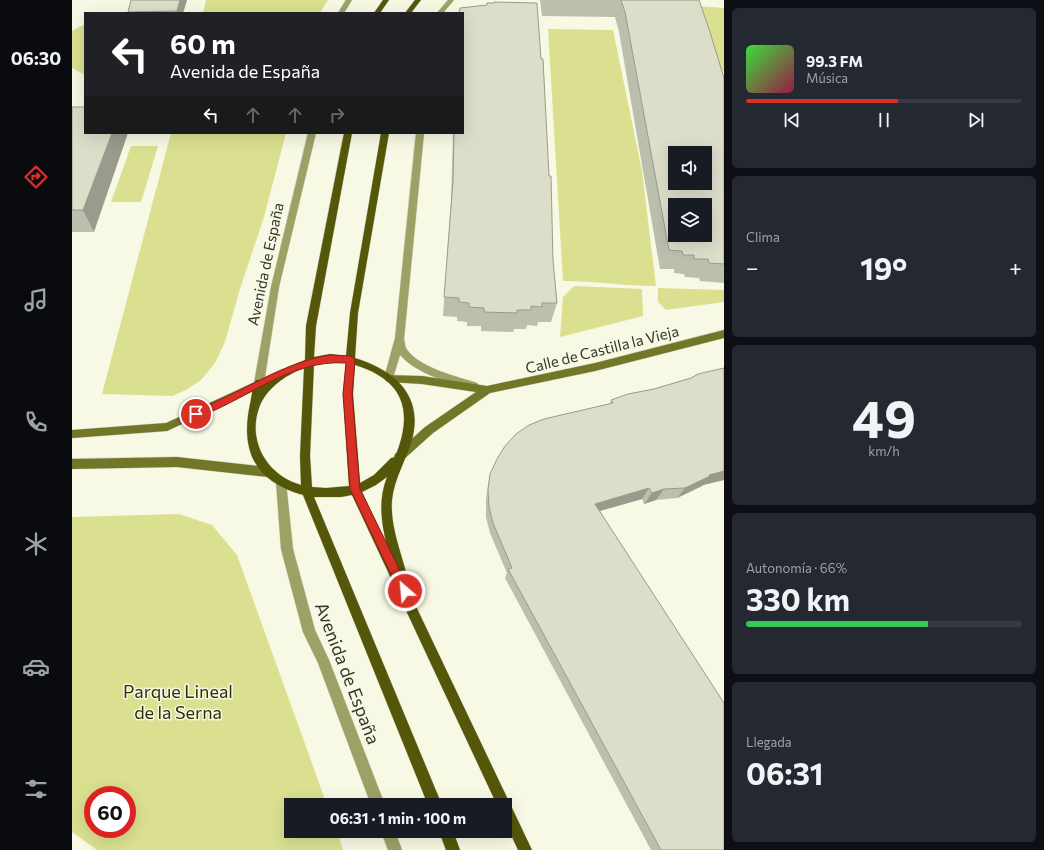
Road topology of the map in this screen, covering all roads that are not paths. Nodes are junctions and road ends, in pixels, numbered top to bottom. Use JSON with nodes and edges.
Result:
{"nodes":[{"id":1,"x":349,"y":0,"type":"edge"},
{"id":2,"x":386,"y":0,"type":"edge"},
{"id":3,"x":418,"y":0,"type":"edge"},
{"id":4,"x":451,"y":0,"type":"edge"},
{"id":5,"x":342,"y":12,"type":"edge"},
{"id":6,"x":378,"y":12,"type":"edge"},
{"id":7,"x":409,"y":12,"type":"edge"},
{"id":8,"x":441,"y":12,"type":"edge"},
{"id":9,"x":312,"y":134,"type":"edge"},
{"id":10,"x":348,"y":134,"type":"edge"},
{"id":11,"x":385,"y":134,"type":"edge"},
{"id":12,"x":420,"y":134,"type":"edge"},
{"id":13,"x":724,"y":334,"type":"edge"},
{"id":14,"x":400,"y":338,"type":"junction"},
{"id":15,"x":351,"y":360,"type":"junction"},
{"id":16,"x":309,"y":362,"type":"junction"},
{"id":17,"x":283,"y":373,"type":"junction"},
{"id":18,"x":389,"y":378,"type":"junction"},
{"id":19,"x":259,"y":383,"type":"junction"},
{"id":20,"x":487,"y":390,"type":"junction"},
{"id":21,"x":256,"y":404,"type":"junction"},
{"id":22,"x":72,"y":434,"type":"edge"},
{"id":23,"x":399,"y":456,"type":"junction"},
{"id":24,"x":72,"y":464,"type":"edge"},
{"id":25,"x":268,"y":472,"type":"junction"},
{"id":26,"x":281,"y":482,"type":"junction"},
{"id":27,"x":355,"y":489,"type":"junction"},
{"id":28,"x":307,"y":492,"type":"junction"},
{"id":29,"x":405,"y":591,"type":"junction"},
{"id":30,"x":375,"y":798,"type":"edge"},
{"id":31,"x":432,"y":798,"type":"edge"},
{"id":32,"x":501,"y":798,"type":"edge"},
{"id":33,"x":512,"y":821,"type":"edge"},
{"id":34,"x":391,"y":838,"type":"edge"},
{"id":35,"x":449,"y":838,"type":"edge"},
{"id":36,"x":395,"y":850,"type":"edge"},
{"id":37,"x":453,"y":850,"type":"edge"},
{"id":38,"x":525,"y":850,"type":"edge"}],
"edges":[{"from":1,"to":5,"type":"street"},
{"from":2,"to":6,"type":"main road"},
{"from":3,"to":7,"type":"main road"},
{"from":4,"to":8,"type":"street"},
{"from":9,"to":19,"type":"street","name":"Avenida de España"},
{"from":10,"to":16,"type":"main road","name":"Avenida de España"},
{"from":11,"to":15,"type":"main road","name":"Avenida de España"},
{"from":12,"to":14,"type":"street"},
{"from":13,"to":20,"type":"main road","name":"Calle de Castilla la Vieja"},
{"from":14,"to":18,"type":"street"},
{"from":14,"to":20,"type":"street"},
{"from":15,"to":16,"type":"main road","name":"Avenida de España"},
{"from":15,"to":18,"type":"main road","name":"Avenida de España"},
{"from":15,"to":27,"type":"main road","name":"Avenida de España"},
{"from":16,"to":17,"type":"main road","name":"Avenida de España"},
{"from":16,"to":28,"type":"main road","name":"Avenida de España"},
{"from":17,"to":19,"type":"main road"},
{"from":17,"to":21,"type":"main road","name":"Avenida de España"},
{"from":18,"to":20,"type":"main road","name":"Calle de Castilla la Vieja"},
{"from":18,"to":23,"type":"main road","name":"Avenida de España"},
{"from":19,"to":21,"type":"main road","name":"Avenida de España"},
{"from":19,"to":22,"type":"main road"},
{"from":20,"to":23,"type":"main road","name":"Calle de Castilla la Vieja"},
{"from":21,"to":25,"type":"main road","name":"Avenida de España"},
{"from":23,"to":27,"type":"main road","name":"Avenida de España"},
{"from":23,"to":29,"type":"main road","name":"Avenida de España"},
{"from":24,"to":25,"type":"main road"},
{"from":25,"to":26,"type":"main road","name":"Avenida de España"},
{"from":26,"to":28,"type":"main road","name":"Avenida de España"},
{"from":26,"to":30,"type":"street","name":"Avenida de España"},
{"from":27,"to":28,"type":"main road","name":"Avenida de España"},
{"from":27,"to":29,"type":"main road","name":"Avenida de España"},
{"from":28,"to":31,"type":"main road","name":"Avenida de España"},
{"from":29,"to":32,"type":"main road","name":"Avenida de España"},
{"from":33,"to":38,"type":"main road","name":"Avenida de España"},
{"from":34,"to":36,"type":"street"},
{"from":35,"to":37,"type":"main road"}]}
